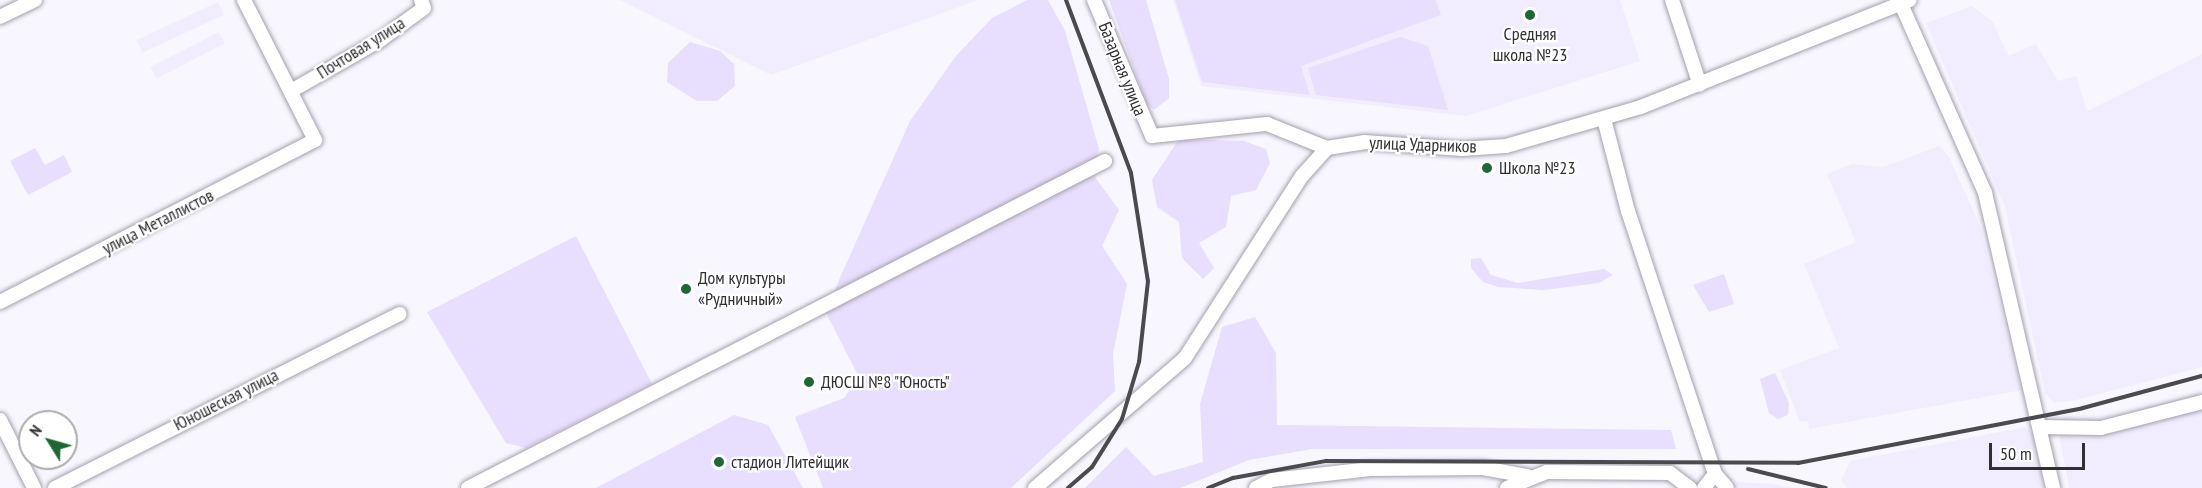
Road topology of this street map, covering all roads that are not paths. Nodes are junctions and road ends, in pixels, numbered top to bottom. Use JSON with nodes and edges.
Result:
{"nodes":[{"id":1,"x":35,"y":0,"type":"edge"},
{"id":2,"x":244,"y":0,"type":"edge"},
{"id":3,"x":421,"y":0,"type":"edge"},
{"id":4,"x":1094,"y":0,"type":"edge"},
{"id":5,"x":1672,"y":0,"type":"edge"},
{"id":6,"x":1906,"y":2,"type":"edge"},
{"id":7,"x":0,"y":17,"type":"edge"},
{"id":8,"x":1700,"y":85,"type":"junction"},
{"id":9,"x":291,"y":92,"type":"junction"},
{"id":10,"x":1604,"y":118,"type":"junction"},
{"id":11,"x":1327,"y":148,"type":"junction"},
{"id":12,"x":1105,"y":161,"type":"dead end"},
{"id":13,"x":0,"y":302,"type":"edge"},
{"id":14,"x":399,"y":314,"type":"dead end"},
{"id":15,"x":2202,"y":402,"type":"edge"},
{"id":16,"x":0,"y":420,"type":"edge"},
{"id":17,"x":2041,"y":427,"type":"junction"},
{"id":18,"x":1714,"y":474,"type":"junction"},
{"id":19,"x":1527,"y":476,"type":"junction"},
{"id":20,"x":34,"y":488,"type":"edge"},
{"id":21,"x":54,"y":488,"type":"edge"},
{"id":22,"x":468,"y":488,"type":"edge"},
{"id":23,"x":1035,"y":488,"type":"edge"},
{"id":24,"x":1256,"y":488,"type":"edge"},
{"id":25,"x":1507,"y":488,"type":"edge"},
{"id":26,"x":1690,"y":488,"type":"edge"},
{"id":27,"x":1704,"y":488,"type":"edge"},
{"id":28,"x":1727,"y":488,"type":"edge"},
{"id":29,"x":2053,"y":488,"type":"edge"}],
"edges":[{"from":1,"to":7,"type":"street"},
{"from":2,"to":9,"type":"street"},
{"from":3,"to":9,"type":"street","name":"Почтовая улица"},
{"from":4,"to":11,"type":"street","name":"Базарная улица"},
{"from":5,"to":8,"type":"street"},
{"from":6,"to":8,"type":"street","name":"улица Ударников"},
{"from":6,"to":17,"type":"street"},
{"from":8,"to":10,"type":"street","name":"улица Ударников"},
{"from":9,"to":13,"type":"street","name":"улица Металлистов"},
{"from":10,"to":11,"type":"street","name":"улица Ударников"},
{"from":10,"to":18,"type":"street"},
{"from":11,"to":23,"type":"street"},
{"from":12,"to":22,"type":"street"},
{"from":14,"to":21,"type":"street","name":"Юношеская улица"},
{"from":15,"to":17,"type":"street"},
{"from":16,"to":20,"type":"street"},
{"from":17,"to":29,"type":"street"},
{"from":18,"to":27,"type":"street"},
{"from":18,"to":28,"type":"street"},
{"from":19,"to":24,"type":"street"},
{"from":19,"to":25,"type":"street"},
{"from":19,"to":26,"type":"street"}]}
